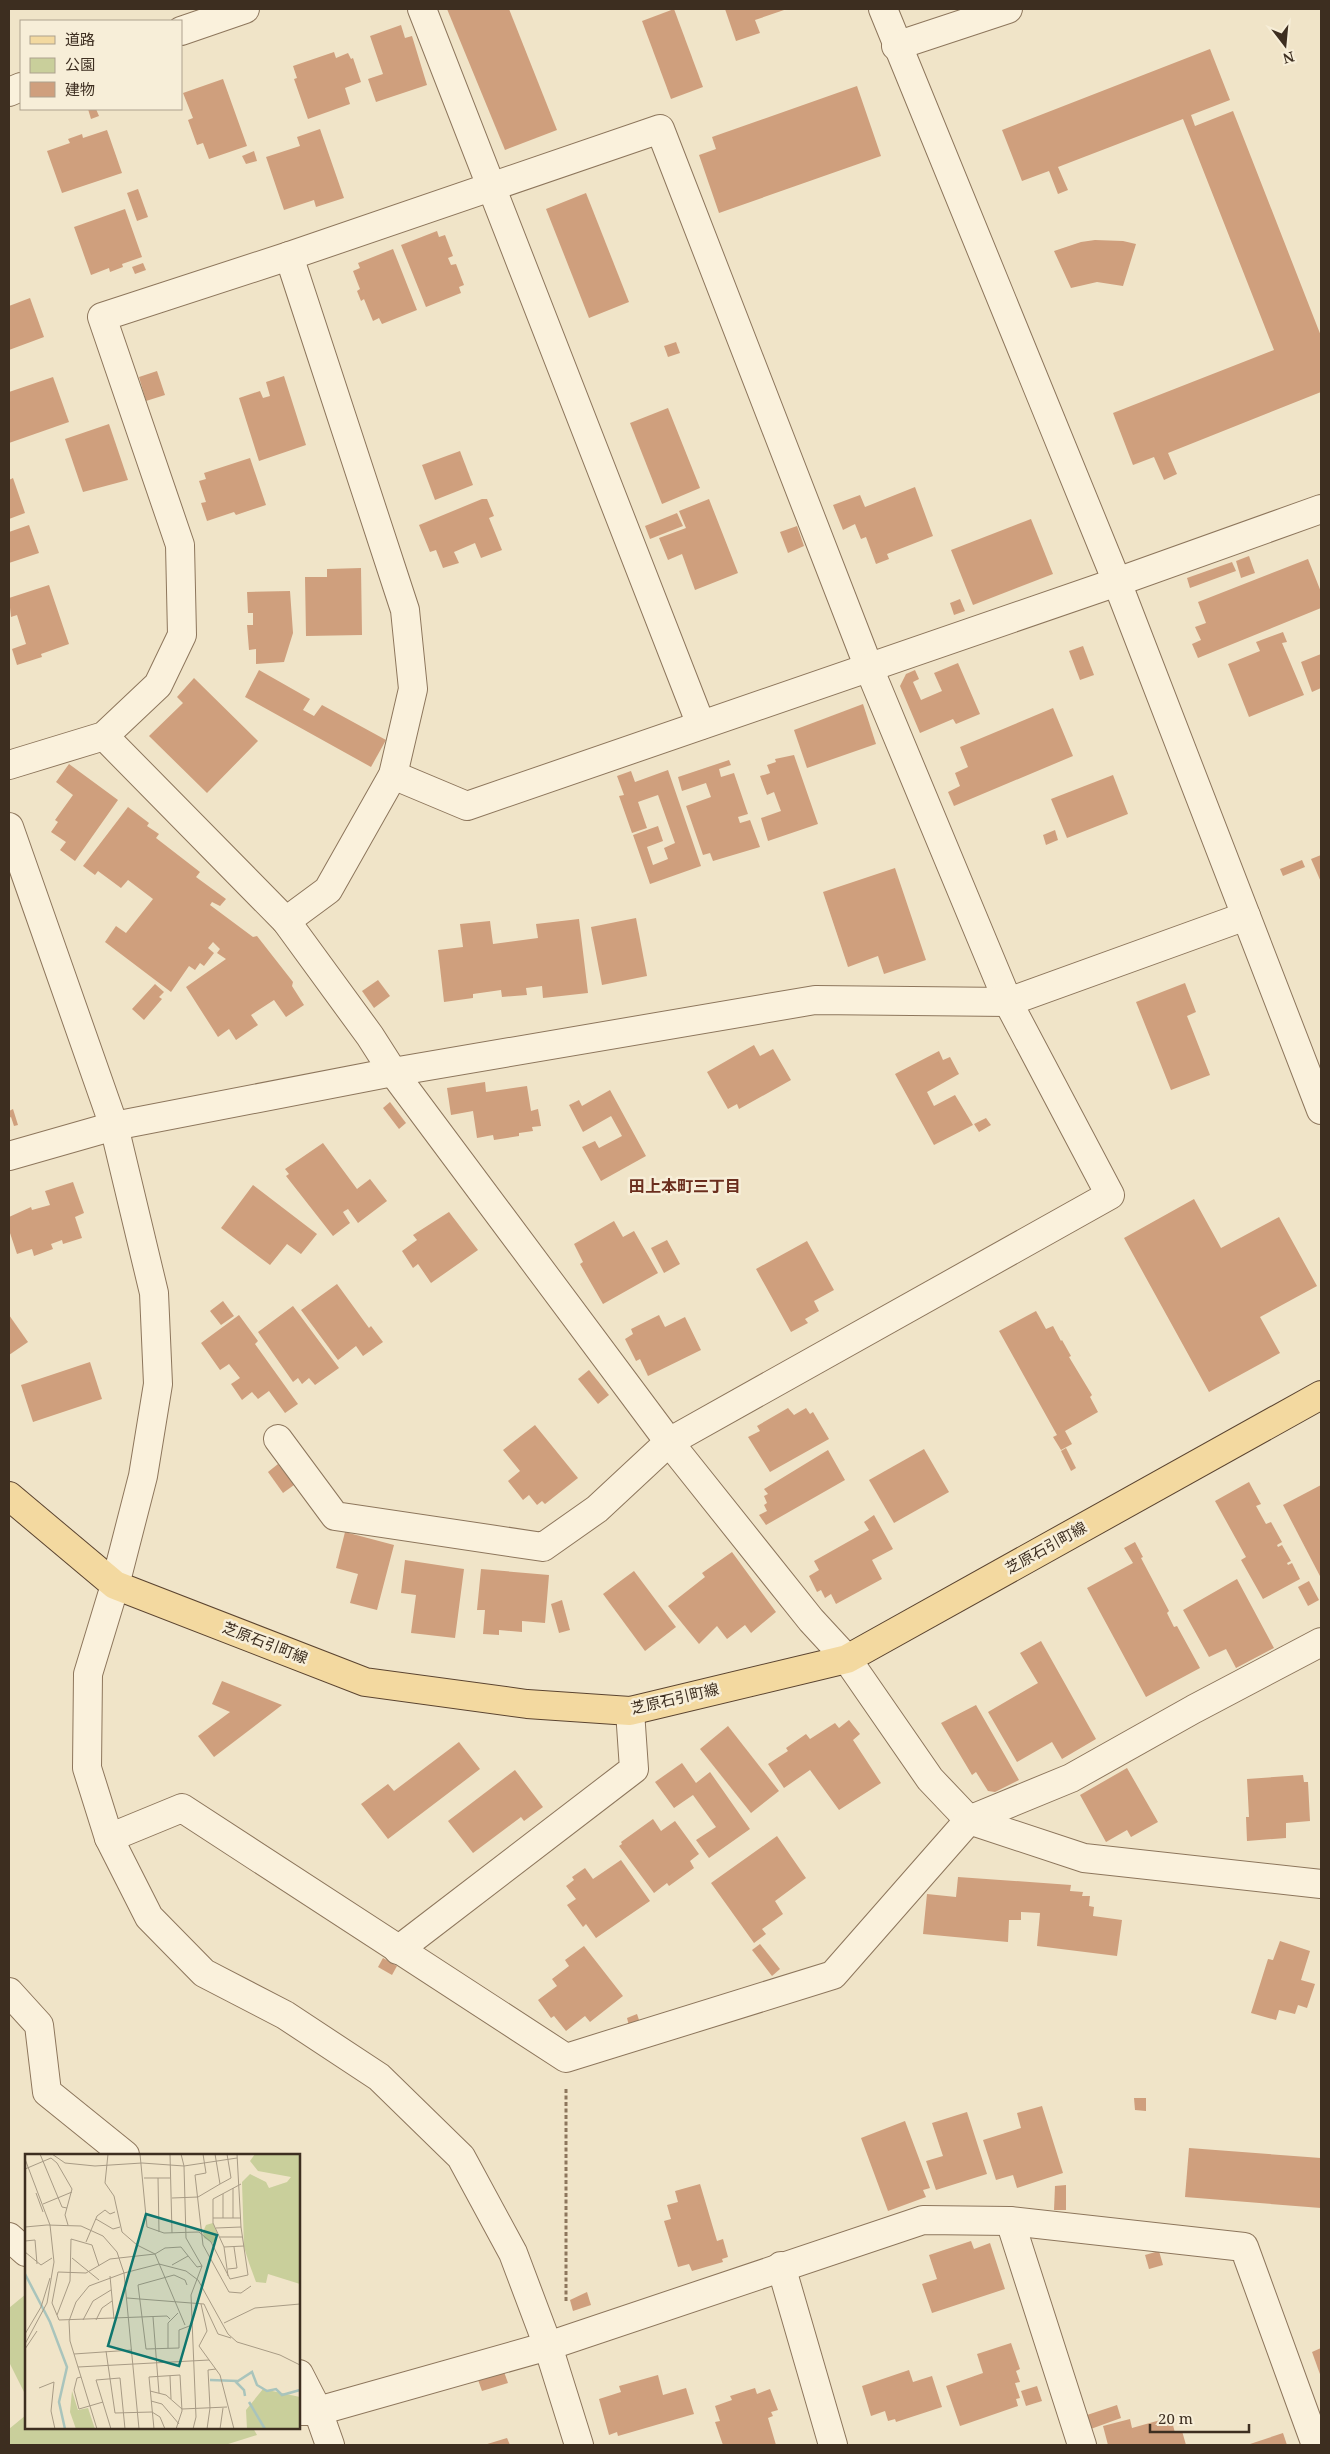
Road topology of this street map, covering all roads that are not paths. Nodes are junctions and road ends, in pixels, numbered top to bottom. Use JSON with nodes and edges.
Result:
{"nodes":[{"id":1,"x":246,"y":9,"type":"edge"},
{"id":2,"x":422,"y":9,"type":"edge"},
{"id":3,"x":883,"y":9,"type":"edge"},
{"id":4,"x":1008,"y":9,"type":"edge"},
{"id":5,"x":182,"y":31,"type":"edge"},
{"id":6,"x":896,"y":46,"type":"junction"},
{"id":7,"x":490,"y":186,"type":"junction"},
{"id":8,"x":289,"y":256,"type":"junction"},
{"id":9,"x":1321,"y":509,"type":"edge"},
{"id":10,"x":1117,"y":582,"type":"junction"},
{"id":11,"x":869,"y":668,"type":"junction"},
{"id":12,"x":701,"y":724,"type":"junction"},
{"id":13,"x":104,"y":736,"type":"junction"},
{"id":14,"x":9,"y":766,"type":"edge"},
{"id":15,"x":393,"y":775,"type":"junction"},
{"id":16,"x":9,"y":828,"type":"edge"},
{"id":17,"x":1246,"y":916,"type":"junction"},
{"id":18,"x":286,"y":921,"type":"junction"},
{"id":19,"x":1008,"y":1002,"type":"junction"},
{"id":20,"x":393,"y":1072,"type":"junction"},
{"id":21,"x":1321,"y":1110,"type":"edge"},
{"id":22,"x":114,"y":1126,"type":"junction"},
{"id":23,"x":9,"y":1156,"type":"edge"},
{"id":24,"x":1321,"y":1395,"type":"edge"},
{"id":25,"x":278,"y":1439,"type":"dead end"},
{"id":26,"x":669,"y":1442,"type":"junction"},
{"id":27,"x":9,"y":1496,"type":"edge"},
{"id":28,"x":114,"y":1584,"type":"junction"},
{"id":29,"x":1321,"y":1642,"type":"edge"},
{"id":30,"x":847,"y":1659,"type":"junction"},
{"id":31,"x":630,"y":1711,"type":"junction"},
{"id":32,"x":969,"y":1820,"type":"junction"},
{"id":33,"x":110,"y":1838,"type":"junction"},
{"id":34,"x":1321,"y":1884,"type":"edge"},
{"id":35,"x":398,"y":1950,"type":"junction"},
{"id":36,"x":9,"y":1992,"type":"edge"},
{"id":37,"x":124,"y":2154,"type":"edge"},
{"id":38,"x":1010,"y":2221,"type":"junction"},
{"id":39,"x":9,"y":2237,"type":"edge"},
{"id":40,"x":25,"y":2251,"type":"edge"},
{"id":41,"x":781,"y":2266,"type":"junction"},
{"id":42,"x":548,"y":2346,"type":"junction"},
{"id":43,"x":300,"y":2378,"type":"edge"},
{"id":44,"x":308,"y":2411,"type":"edge"},
{"id":45,"x":330,"y":2445,"type":"edge"},
{"id":46,"x":579,"y":2445,"type":"edge"},
{"id":47,"x":834,"y":2445,"type":"edge"},
{"id":48,"x":1082,"y":2445,"type":"edge"},
{"id":49,"x":1316,"y":2445,"type":"edge"}],
"edges":[{"from":1,"to":5,"type":"street"},
{"from":2,"to":7,"type":"street"},
{"from":3,"to":6,"type":"street"},
{"from":4,"to":6,"type":"street"},
{"from":6,"to":10,"type":"street"},
{"from":7,"to":8,"type":"street"},
{"from":7,"to":11,"type":"street"},
{"from":7,"to":12,"type":"street"},
{"from":8,"to":13,"type":"street"},
{"from":8,"to":15,"type":"street"},
{"from":9,"to":10,"type":"street"},
{"from":10,"to":11,"type":"street"},
{"from":10,"to":17,"type":"street"},
{"from":11,"to":12,"type":"street"},
{"from":11,"to":19,"type":"street"},
{"from":12,"to":15,"type":"street"},
{"from":13,"to":14,"type":"street"},
{"from":13,"to":18,"type":"street"},
{"from":15,"to":18,"type":"street"},
{"from":16,"to":22,"type":"street"},
{"from":17,"to":19,"type":"street"},
{"from":17,"to":21,"type":"street"},
{"from":18,"to":20,"type":"street"},
{"from":19,"to":20,"type":"street"},
{"from":19,"to":26,"type":"street"},
{"from":20,"to":22,"type":"street"},
{"from":20,"to":26,"type":"street"},
{"from":22,"to":23,"type":"street"},
{"from":22,"to":28,"type":"street"},
{"from":24,"to":30,"type":"main road","name":"芝原石引町線"},
{"from":25,"to":26,"type":"street"},
{"from":26,"to":30,"type":"street"},
{"from":27,"to":28,"type":"main road","name":"芝原石引町線"},
{"from":28,"to":31,"type":"main road","name":"芝原石引町線"},
{"from":28,"to":33,"type":"street"},
{"from":29,"to":32,"type":"street"},
{"from":30,"to":31,"type":"main road","name":"芝原石引町線"},
{"from":30,"to":32,"type":"street"},
{"from":31,"to":35,"type":"street"},
{"from":32,"to":34,"type":"street"},
{"from":32,"to":35,"type":"street"},
{"from":33,"to":35,"type":"street"},
{"from":33,"to":42,"type":"street"},
{"from":36,"to":37,"type":"street"},
{"from":38,"to":41,"type":"street"},
{"from":38,"to":48,"type":"street"},
{"from":38,"to":49,"type":"street"},
{"from":39,"to":40,"type":"street"},
{"from":41,"to":42,"type":"street"},
{"from":41,"to":47,"type":"street"},
{"from":42,"to":44,"type":"street"},
{"from":42,"to":46,"type":"street"},
{"from":43,"to":44,"type":"street"},
{"from":44,"to":45,"type":"street"}]}
